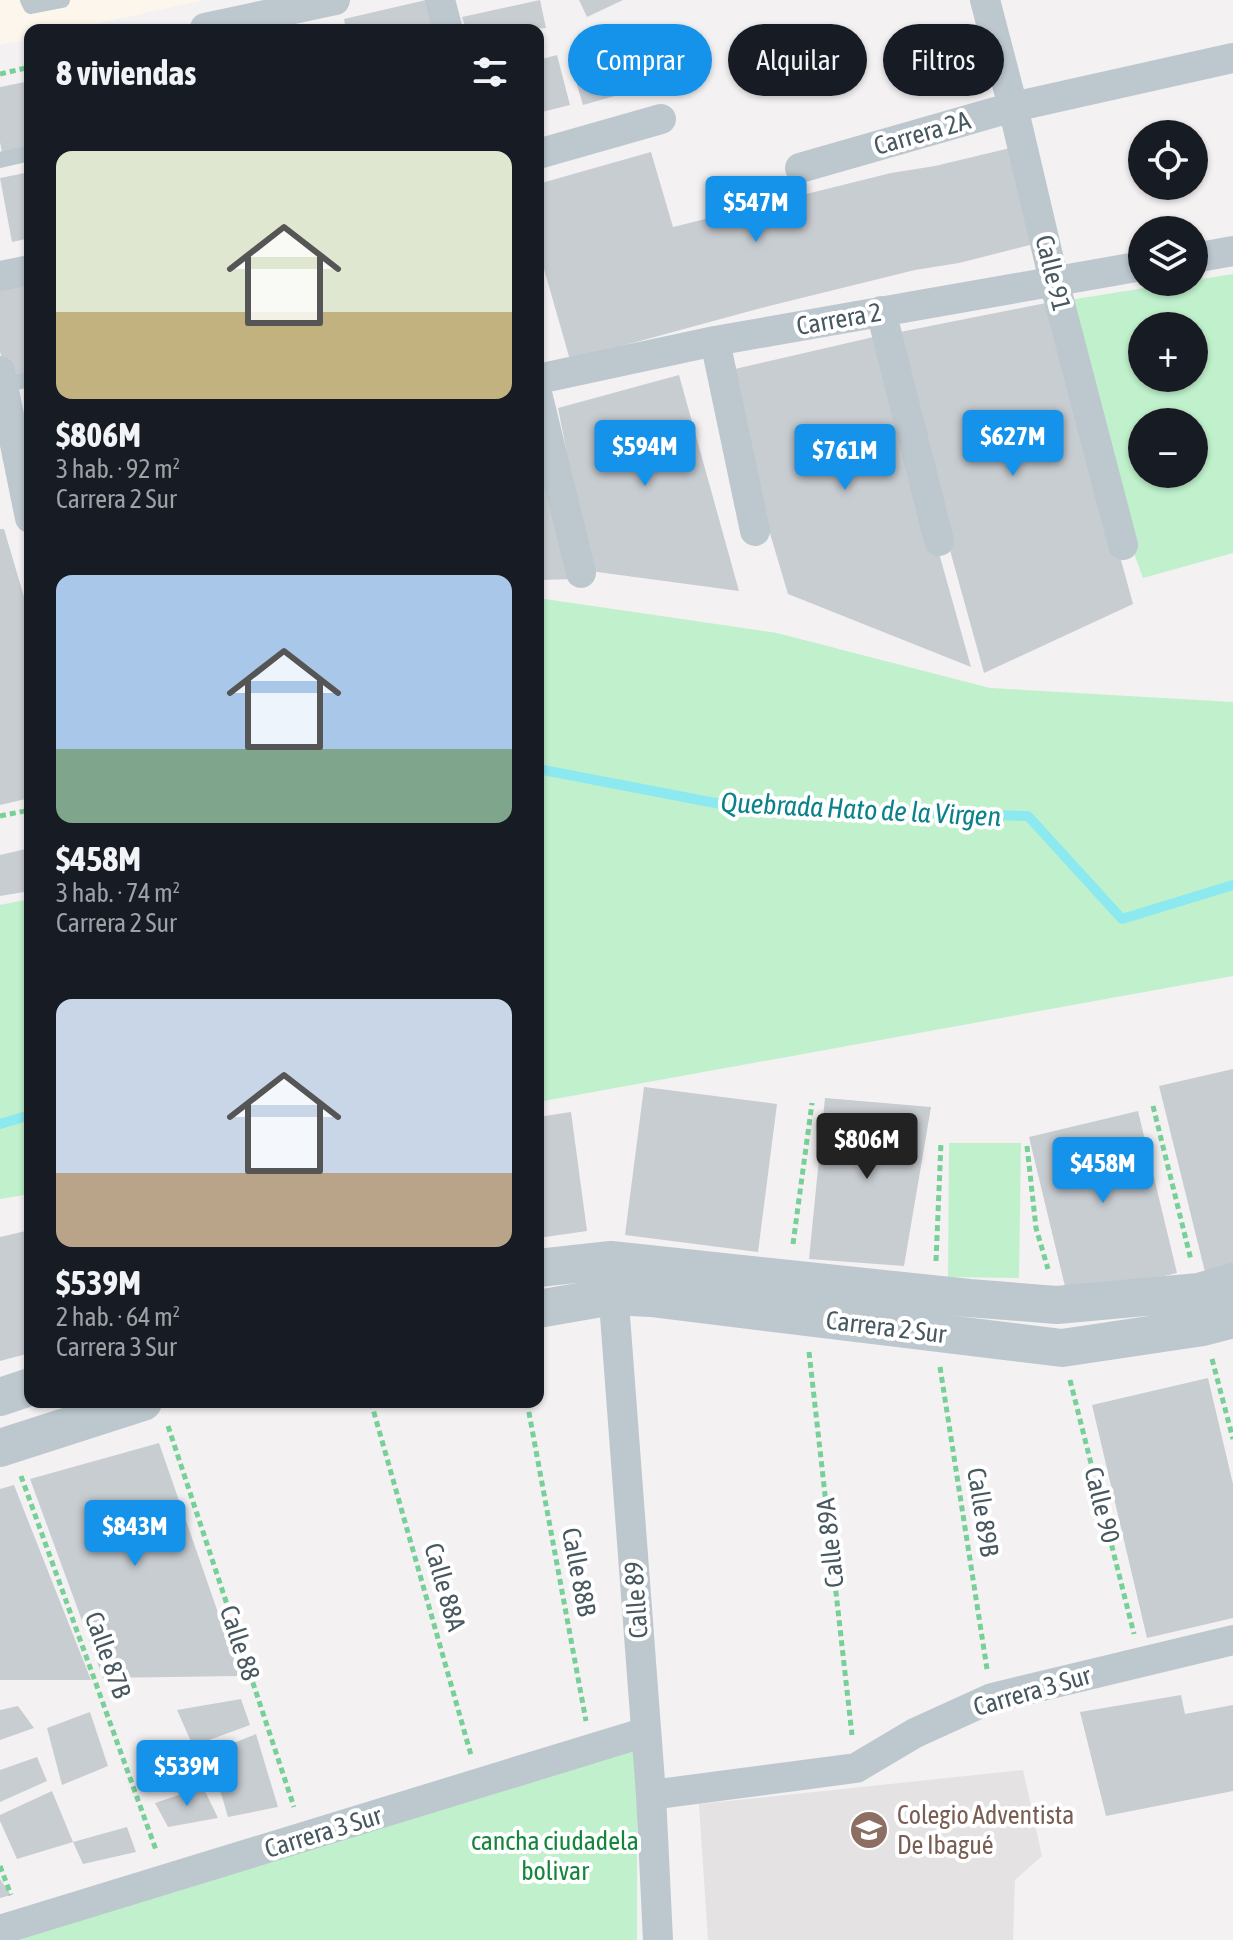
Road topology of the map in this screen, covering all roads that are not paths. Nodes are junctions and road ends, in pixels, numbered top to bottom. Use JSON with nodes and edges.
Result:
{"nodes":[{"id":1,"x":28,"y":0,"type":"edge"},
{"id":2,"x":62,"y":0,"type":"edge"},
{"id":3,"x":335,"y":0,"type":"edge"},
{"id":4,"x":440,"y":0,"type":"edge"},
{"id":5,"x":985,"y":0,"type":"edge"},
{"id":6,"x":224,"y":24,"type":"edge"},
{"id":7,"x":446,"y":24,"type":"edge"},
{"id":8,"x":1233,"y":58,"type":"edge"},
{"id":9,"x":1013,"y":107,"type":"junction"},
{"id":10,"x":661,"y":119,"type":"dead end"},
{"id":11,"x":544,"y":152,"type":"edge"},
{"id":12,"x":24,"y":154,"type":"edge"},
{"id":13,"x":0,"y":160,"type":"edge"},
{"id":14,"x":800,"y":168,"type":"dead end"},
{"id":15,"x":1233,"y":251,"type":"edge"},
{"id":16,"x":1208,"y":255,"type":"edge"},
{"id":17,"x":1128,"y":268,"type":"edge"},
{"id":18,"x":24,"y":271,"type":"edge"},
{"id":19,"x":0,"y":276,"type":"edge"},
{"id":20,"x":1054,"y":281,"type":"junction"},
{"id":21,"x":881,"y":311,"type":"junction"},
{"id":22,"x":715,"y":341,"type":"junction"},
{"id":23,"x":11,"y":378,"type":"edge"},
{"id":24,"x":544,"y":378,"type":"edge"},
{"id":25,"x":544,"y":422,"type":"edge"},
{"id":26,"x":21,"y":501,"type":"edge"},
{"id":27,"x":755,"y":531,"type":"dead end"},
{"id":28,"x":939,"y":541,"type":"dead end"},
{"id":29,"x":1123,"y":545,"type":"dead end"},
{"id":30,"x":581,"y":573,"type":"dead end"},
{"id":31,"x":544,"y":1269,"type":"edge"},
{"id":32,"x":612,"y":1278,"type":"junction"},
{"id":33,"x":1217,"y":1305,"type":"edge"},
{"id":34,"x":544,"y":1306,"type":"edge"},
{"id":35,"x":24,"y":1389,"type":"edge"},
{"id":36,"x":0,"y":1397,"type":"edge"},
{"id":37,"x":154,"y":1410,"type":"edge"},
{"id":38,"x":4,"y":1446,"type":"edge"},
{"id":39,"x":1233,"y":1640,"type":"edge"},
{"id":40,"x":646,"y":1732,"type":"junction"},
{"id":41,"x":651,"y":1795,"type":"junction"},
{"id":42,"x":0,"y":1930,"type":"edge"},
{"id":43,"x":658,"y":1940,"type":"edge"}],
"edges":[{"from":1,"to":2,"type":"lane"},
{"from":3,"to":6,"type":"street"},
{"from":4,"to":7,"type":"street"},
{"from":5,"to":9,"type":"street","name":"Calle 91"},
{"from":8,"to":9,"type":"street","name":"Carrera 2A"},
{"from":9,"to":14,"type":"street","name":"Carrera 2A"},
{"from":9,"to":20,"type":"street","name":"Calle 91"},
{"from":10,"to":11,"type":"street"},
{"from":12,"to":13,"type":"lane"},
{"from":15,"to":16,"type":"street"},
{"from":17,"to":20,"type":"street","name":"Carrera 2"},
{"from":18,"to":19,"type":"street"},
{"from":20,"to":21,"type":"street","name":"Carrera 2"},
{"from":20,"to":29,"type":"street","name":"Calle 91"},
{"from":21,"to":22,"type":"street","name":"Carrera 2"},
{"from":21,"to":28,"type":"street"},
{"from":22,"to":24,"type":"street","name":"Carrera 2"},
{"from":22,"to":27,"type":"street"},
{"from":23,"to":26,"type":"street"},
{"from":25,"to":30,"type":"street"},
{"from":31,"to":32,"type":"street","name":"Carrera 2 Sur"},
{"from":32,"to":33,"type":"street","name":"Carrera 2 Sur"},
{"from":32,"to":33,"type":"street","name":"Carrera 2 Sur"},
{"from":32,"to":34,"type":"street","name":"Carrera 2 Sur"},
{"from":32,"to":40,"type":"street","name":"Calle 89"},
{"from":35,"to":36,"type":"street"},
{"from":37,"to":38,"type":"street"},
{"from":39,"to":41,"type":"street","name":"Carrera 3 Sur"},
{"from":40,"to":41,"type":"street","name":"Calle 89"},
{"from":40,"to":42,"type":"street","name":"Carrera 3 Sur"},
{"from":41,"to":43,"type":"street","name":"Calle 89"}]}
